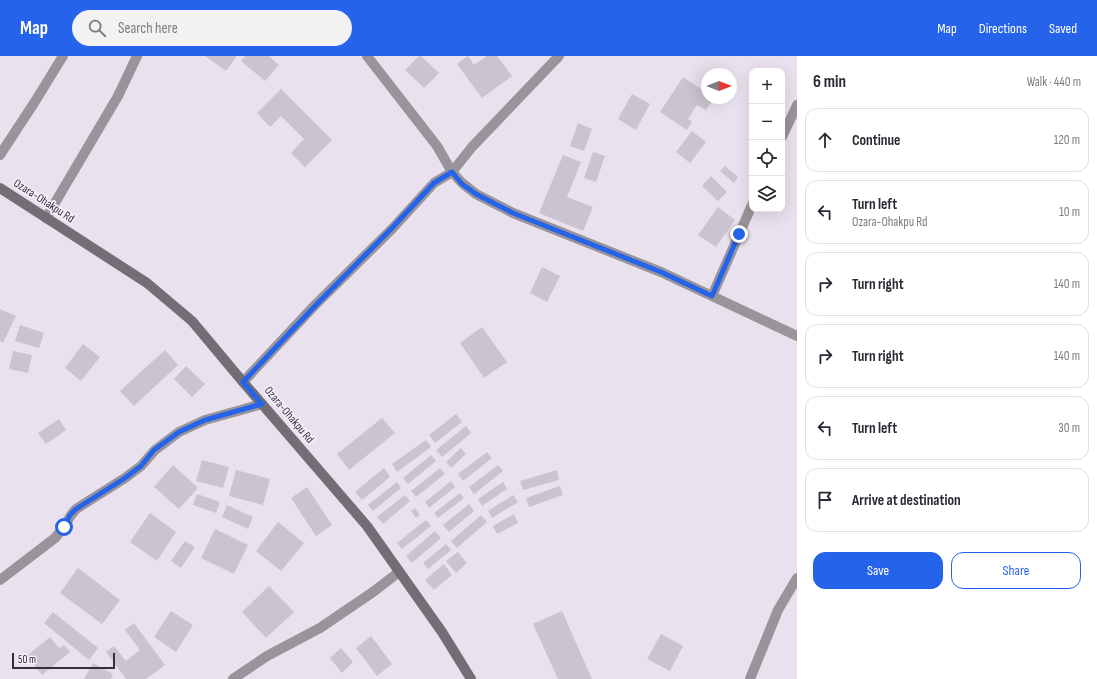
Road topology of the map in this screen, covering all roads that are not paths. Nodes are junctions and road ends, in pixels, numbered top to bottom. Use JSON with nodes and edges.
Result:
{"nodes":[{"id":1,"x":63,"y":56,"type":"edge"},
{"id":2,"x":136,"y":56,"type":"edge"},
{"id":3,"x":367,"y":56,"type":"edge"},
{"id":4,"x":559,"y":56,"type":"edge"},
{"id":5,"x":797,"y":105,"type":"edge"},
{"id":6,"x":785,"y":131,"type":"edge"},
{"id":7,"x":0,"y":155,"type":"edge"},
{"id":8,"x":452,"y":172,"type":"junction"},
{"id":9,"x":0,"y":188,"type":"edge"},
{"id":10,"x":749,"y":212,"type":"edge"},
{"id":11,"x":46,"y":218,"type":"junction"},
{"id":12,"x":712,"y":296,"type":"junction"},
{"id":13,"x":797,"y":336,"type":"edge"},
{"id":14,"x":243,"y":382,"type":"junction"},
{"id":15,"x":262,"y":404,"type":"junction"},
{"id":16,"x":400,"y":572,"type":"junction"},
{"id":17,"x":797,"y":578,"type":"edge"},
{"id":18,"x":0,"y":580,"type":"edge"},
{"id":19,"x":233,"y":679,"type":"edge"},
{"id":20,"x":471,"y":679,"type":"edge"},
{"id":21,"x":750,"y":679,"type":"edge"}],
"edges":[{"from":1,"to":7,"type":"street"},
{"from":2,"to":11,"type":"street"},
{"from":3,"to":8,"type":"street"},
{"from":4,"to":8,"type":"street"},
{"from":5,"to":6,"type":"street"},
{"from":8,"to":12,"type":"street"},
{"from":8,"to":14,"type":"street"},
{"from":9,"to":11,"type":"main road","name":"Ozara-Ohakpu Rd"},
{"from":10,"to":12,"type":"street"},
{"from":11,"to":14,"type":"main road","name":"Ozara-Ohakpu Rd"},
{"from":12,"to":13,"type":"street"},
{"from":14,"to":15,"type":"main road","name":"Ozara-Ohakpu Rd"},
{"from":15,"to":16,"type":"main road","name":"Ozara-Ohakpu Rd"},
{"from":15,"to":18,"type":"street"},
{"from":16,"to":19,"type":"street"},
{"from":16,"to":20,"type":"main road","name":"Ozara-Ohakpu Rd"},
{"from":17,"to":21,"type":"street"}]}
